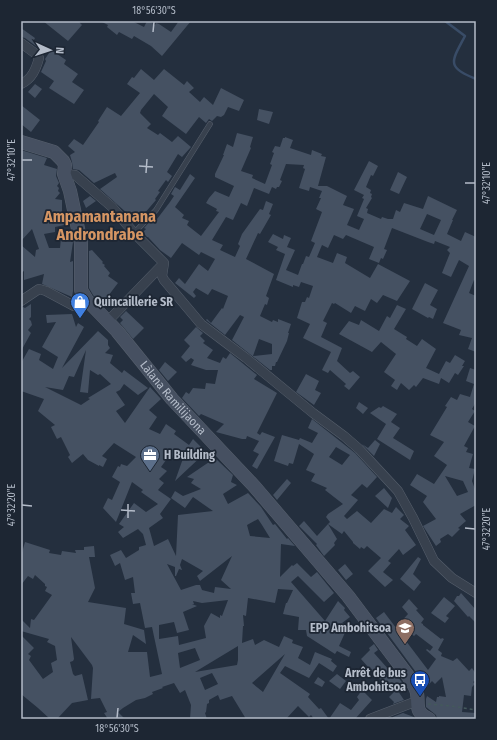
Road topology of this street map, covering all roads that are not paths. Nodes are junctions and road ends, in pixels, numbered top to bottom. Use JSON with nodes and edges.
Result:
{"nodes":[{"id":1,"x":21,"y":43,"type":"edge"},
{"id":2,"x":21,"y":84,"type":"edge"},
{"id":3,"x":210,"y":124,"type":"dead end"},
{"id":4,"x":21,"y":142,"type":"edge"},
{"id":5,"x":64,"y":174,"type":"junction"},
{"id":6,"x":134,"y":233,"type":"junction"},
{"id":7,"x":164,"y":263,"type":"junction"},
{"id":8,"x":87,"y":300,"type":"junction"},
{"id":9,"x":21,"y":301,"type":"edge"},
{"id":10,"x":108,"y":321,"type":"junction"},
{"id":11,"x":476,"y":592,"type":"edge"},
{"id":12,"x":416,"y":701,"type":"junction"},
{"id":13,"x":370,"y":719,"type":"edge"},
{"id":14,"x":429,"y":719,"type":"edge"}],
"edges":[{"from":1,"to":2,"type":"street"},
{"from":3,"to":6,"type":"lane"},
{"from":4,"to":5,"type":"street","name":"Làlana Ramilijaona"},
{"from":5,"to":6,"type":"street"},
{"from":5,"to":8,"type":"street","name":"Làlana Ramilijaona"},
{"from":6,"to":7,"type":"street"},
{"from":7,"to":10,"type":"street"},
{"from":7,"to":11,"type":"street"},
{"from":8,"to":9,"type":"street"},
{"from":8,"to":10,"type":"street","name":"Làlana Ramilijaona"},
{"from":10,"to":12,"type":"street","name":"Làlana Ramilijaona"},
{"from":12,"to":13,"type":"street"},
{"from":12,"to":14,"type":"street","name":"Làlana Ramilijaona"}]}
